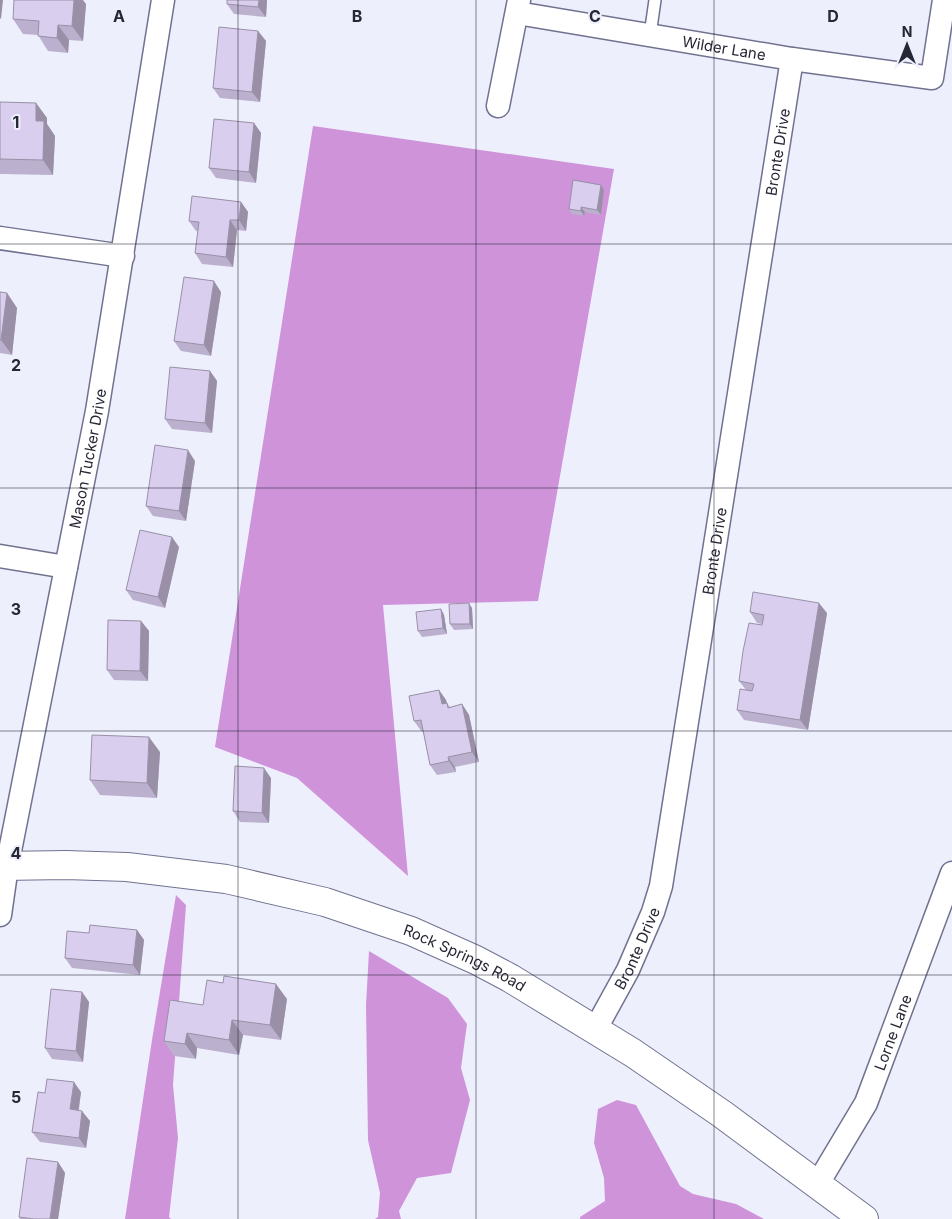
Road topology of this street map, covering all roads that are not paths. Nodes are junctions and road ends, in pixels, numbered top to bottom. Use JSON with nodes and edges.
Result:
{"nodes":[{"id":1,"x":163,"y":0,"type":"edge"},
{"id":2,"x":656,"y":0,"type":"edge"},
{"id":3,"x":944,"y":0,"type":"edge"},
{"id":4,"x":518,"y":7,"type":"edge"},
{"id":5,"x":650,"y":35,"type":"junction"},
{"id":6,"x":792,"y":59,"type":"junction"},
{"id":7,"x":498,"y":106,"type":"dead end"},
{"id":8,"x":0,"y":238,"type":"edge"},
{"id":9,"x":123,"y":256,"type":"junction"},
{"id":10,"x":0,"y":556,"type":"edge"},
{"id":11,"x":66,"y":567,"type":"junction"},
{"id":12,"x":4,"y":866,"type":"edge"},
{"id":13,"x":952,"y":873,"type":"edge"},
{"id":14,"x":0,"y":915,"type":"edge"},
{"id":15,"x":594,"y":1030,"type":"junction"},
{"id":16,"x":817,"y":1185,"type":"junction"},
{"id":17,"x":864,"y":1219,"type":"edge"}],
"edges":[{"from":1,"to":9,"type":"street","name":"Mason Tucker Drive"},
{"from":2,"to":5,"type":"lane"},
{"from":3,"to":6,"type":"street","name":"Wilder Lane"},
{"from":4,"to":5,"type":"street","name":"Wilder Lane"},
{"from":4,"to":7,"type":"street"},
{"from":5,"to":6,"type":"street","name":"Wilder Lane"},
{"from":6,"to":15,"type":"street","name":"Bronte Drive"},
{"from":8,"to":9,"type":"street"},
{"from":9,"to":11,"type":"street","name":"Mason Tucker Drive"},
{"from":10,"to":11,"type":"street"},
{"from":11,"to":12,"type":"street","name":"Mason Tucker Drive"},
{"from":12,"to":14,"type":"street","name":"Mason Tucker Drive"},
{"from":12,"to":15,"type":"street","name":"Rock Springs Road"},
{"from":13,"to":16,"type":"street","name":"Lorne Lane"},
{"from":15,"to":16,"type":"street","name":"Rock Springs Road"},
{"from":16,"to":17,"type":"street","name":"Rock Springs Road"}]}
